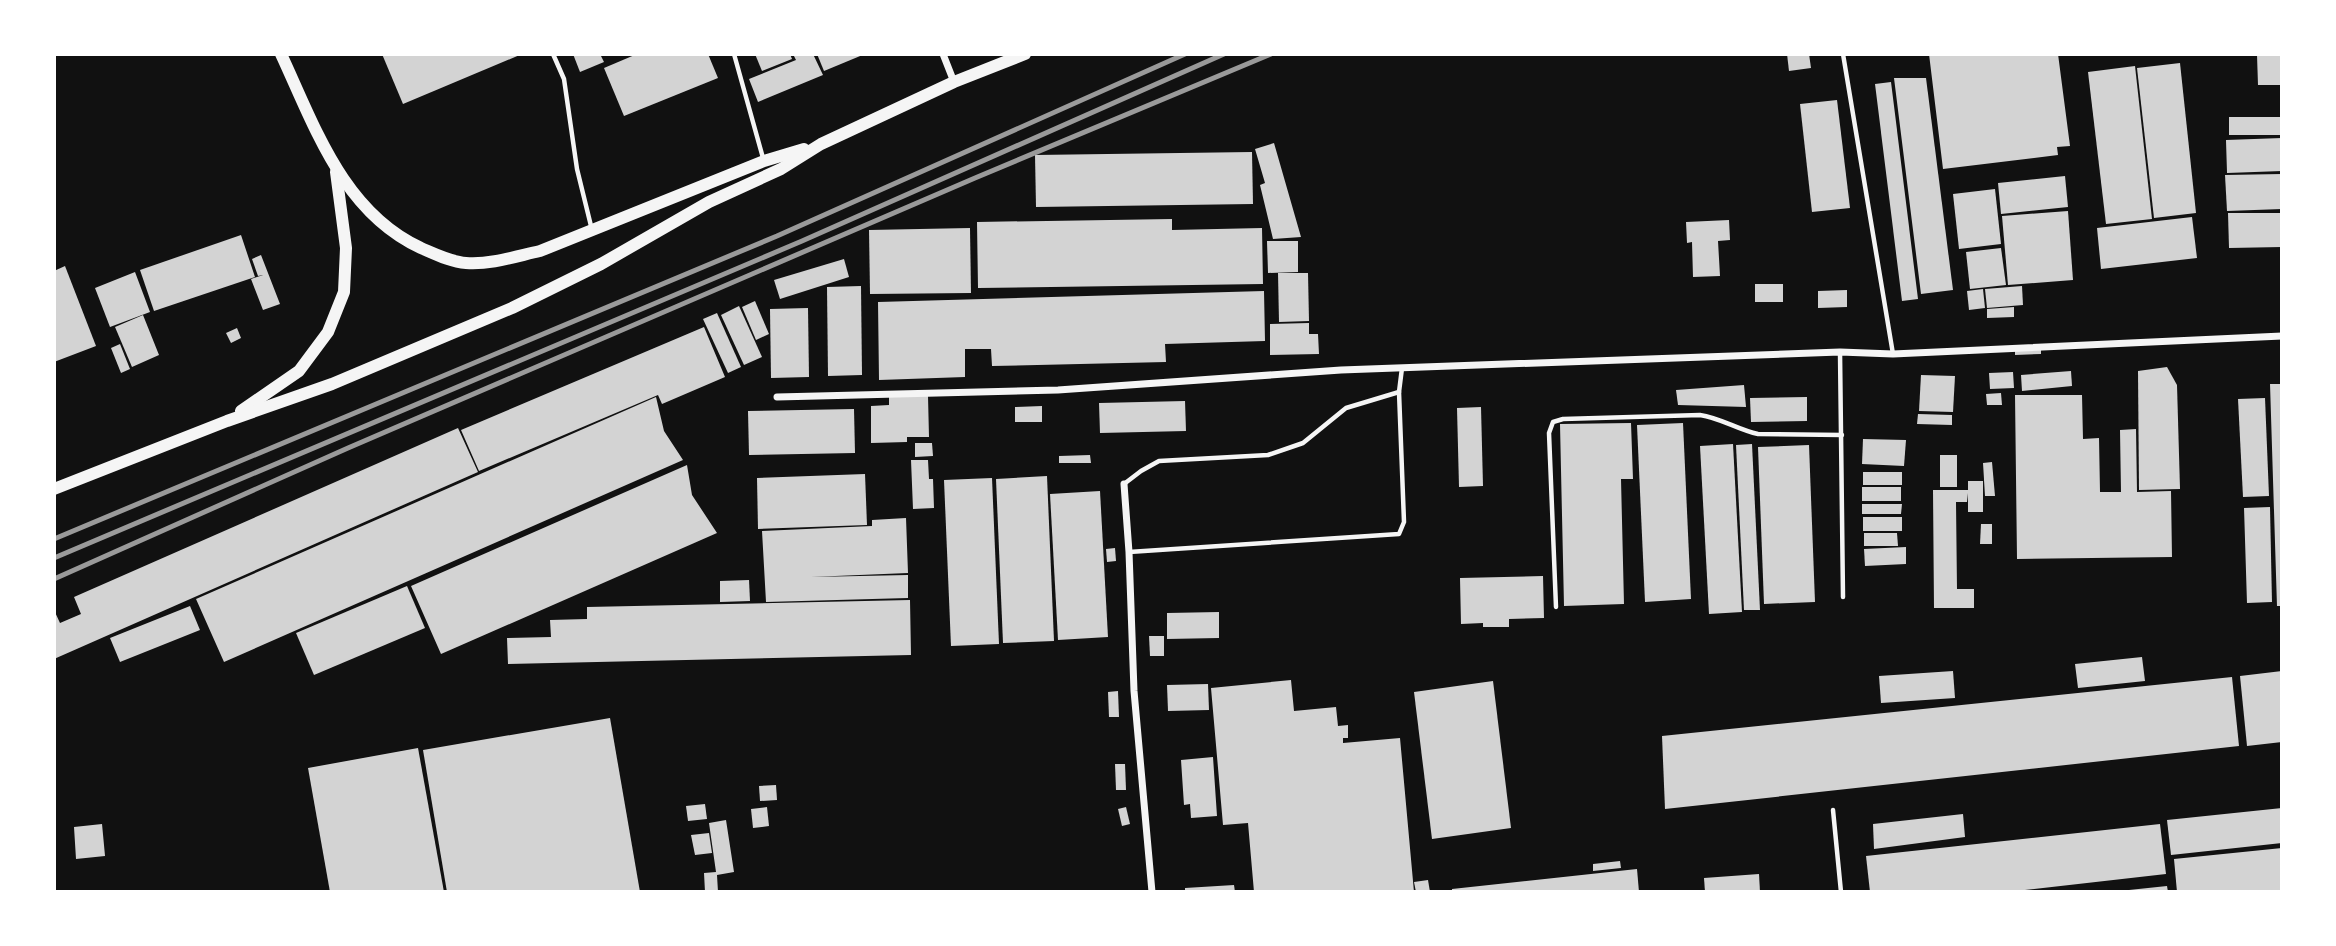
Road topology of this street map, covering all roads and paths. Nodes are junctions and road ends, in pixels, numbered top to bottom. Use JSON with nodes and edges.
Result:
{"nodes":[{"id":1,"x":281,"y":54,"type":"edge"},
{"id":2,"x":554,"y":54,"type":"edge"},
{"id":3,"x":734,"y":54,"type":"edge"},
{"id":4,"x":943,"y":54,"type":"edge"},
{"id":5,"x":1025,"y":54,"type":"edge"},
{"id":6,"x":1843,"y":54,"type":"edge"},
{"id":7,"x":954,"y":82,"type":"junction"},
{"id":8,"x":821,"y":144,"type":"junction"},
{"id":9,"x":764,"y":161,"type":"junction"},
{"id":10,"x":336,"y":172,"type":"junction"},
{"id":11,"x":592,"y":230,"type":"junction"},
{"id":12,"x":2282,"y":335,"type":"edge"},
{"id":13,"x":1840,"y":352,"type":"junction"},
{"id":14,"x":1893,"y":354,"type":"junction"},
{"id":15,"x":1402,"y":368,"type":"junction"},
{"id":16,"x":1399,"y":392,"type":"junction"},
{"id":17,"x":777,"y":397,"type":"dead end"},
{"id":18,"x":227,"y":421,"type":"junction"},
{"id":19,"x":1842,"y":435,"type":"junction"},
{"id":20,"x":1124,"y":484,"type":"joint"},
{"id":21,"x":54,"y":489,"type":"edge"},
{"id":22,"x":1129,"y":552,"type":"junction"},
{"id":23,"x":1843,"y":597,"type":"dead end"},
{"id":24,"x":1556,"y":607,"type":"dead end"},
{"id":25,"x":1833,"y":810,"type":"dead end"},
{"id":26,"x":1152,"y":892,"type":"edge"},
{"id":27,"x":1841,"y":892,"type":"edge"}],
"edges":[{"from":1,"to":10,"type":"main road"},
{"from":2,"to":11,"type":"lane"},
{"from":3,"to":9,"type":"lane"},
{"from":4,"to":7,"type":"street"},
{"from":5,"to":7,"type":"main road"},
{"from":6,"to":14,"type":"lane"},
{"from":7,"to":8,"type":"main road"},
{"from":8,"to":9,"type":"main road"},
{"from":8,"to":18,"type":"main road"},
{"from":9,"to":11,"type":"main road"},
{"from":10,"to":11,"type":"main road"},
{"from":10,"to":18,"type":"main road"},
{"from":12,"to":14,"type":"street"},
{"from":13,"to":14,"type":"street"},
{"from":13,"to":15,"type":"street"},
{"from":13,"to":19,"type":"lane"},
{"from":15,"to":16,"type":"lane"},
{"from":15,"to":17,"type":"street"},
{"from":16,"to":20,"type":"lane"},
{"from":16,"to":22,"type":"lane"},
{"from":18,"to":21,"type":"main road"},
{"from":19,"to":23,"type":"lane"},
{"from":19,"to":24,"type":"lane"},
{"from":20,"to":22,"type":"street"},
{"from":22,"to":26,"type":"street"},
{"from":25,"to":27,"type":"lane"}]}
